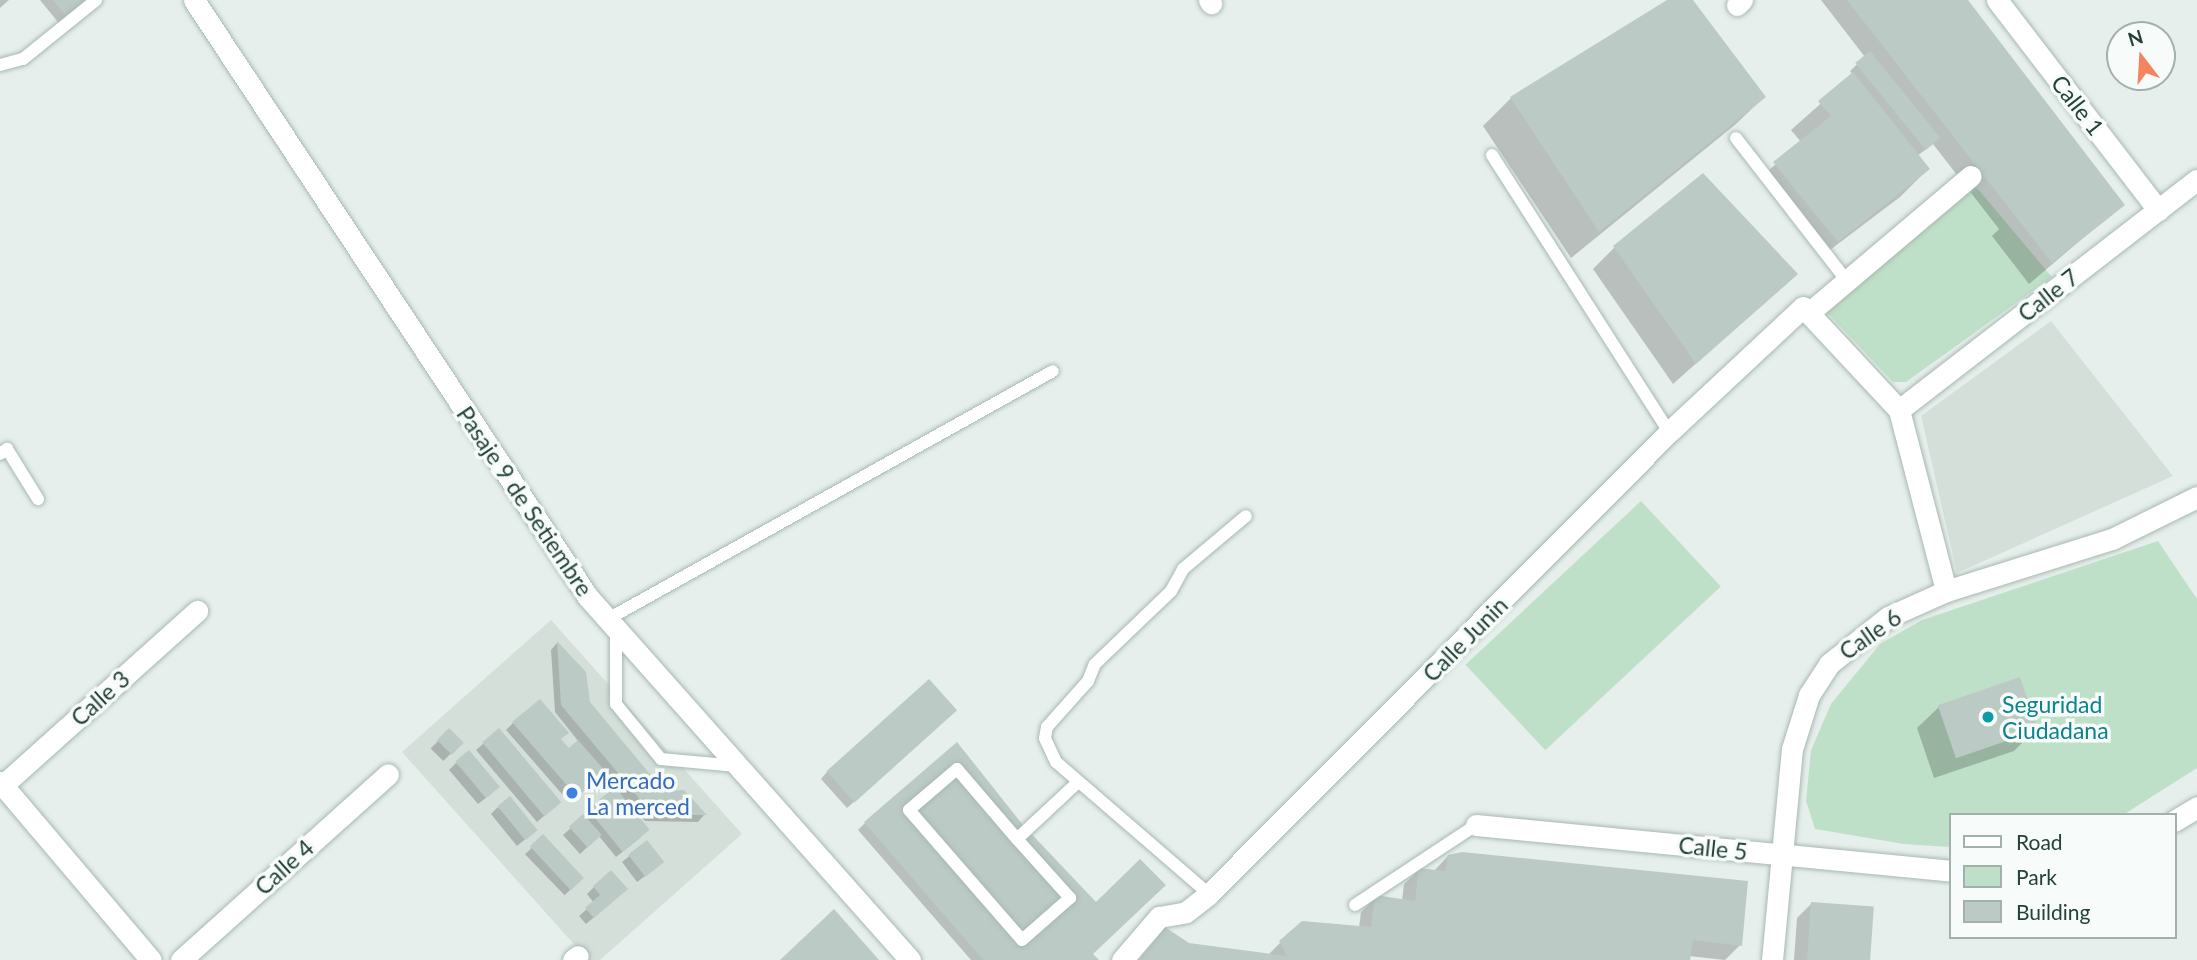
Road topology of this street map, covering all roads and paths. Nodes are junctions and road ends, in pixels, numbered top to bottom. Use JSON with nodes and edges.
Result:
{"nodes":[{"id":1,"x":96,"y":0,"type":"edge"},
{"id":2,"x":194,"y":0,"type":"edge"},
{"id":3,"x":1997,"y":0,"type":"edge"},
{"id":4,"x":0,"y":65,"type":"edge"},
{"id":5,"x":1737,"y":138,"type":"dead end"},
{"id":6,"x":1492,"y":155,"type":"dead end"},
{"id":7,"x":1971,"y":176,"type":"dead end"},
{"id":8,"x":2197,"y":180,"type":"edge"},
{"id":9,"x":2158,"y":210,"type":"junction"},
{"id":10,"x":1847,"y":281,"type":"junction"},
{"id":11,"x":1807,"y":309,"type":"junction"},
{"id":12,"x":1053,"y":370,"type":"dead end"},
{"id":13,"x":1899,"y":410,"type":"junction"},
{"id":14,"x":1669,"y":432,"type":"junction"},
{"id":15,"x":0,"y":454,"type":"edge"},
{"id":16,"x":2197,"y":497,"type":"edge"},
{"id":17,"x":38,"y":499,"type":"dead end"},
{"id":18,"x":1246,"y":516,"type":"dead end"},
{"id":19,"x":1946,"y":592,"type":"junction"},
{"id":20,"x":197,"y":611,"type":"dead end"},
{"id":21,"x":612,"y":624,"type":"junction"},
{"id":22,"x":737,"y":766,"type":"junction"},
{"id":23,"x":388,"y":774,"type":"dead end"},
{"id":24,"x":1078,"y":782,"type":"junction"},
{"id":25,"x":1,"y":784,"type":"edge"},
{"id":26,"x":2197,"y":807,"type":"edge"},
{"id":27,"x":2176,"y":820,"type":"edge"},
{"id":28,"x":1476,"y":825,"type":"joint"},
{"id":29,"x":1017,"y":839,"type":"junction"},
{"id":30,"x":1782,"y":855,"type":"junction"},
{"id":31,"x":1948,"y":871,"type":"edge"},
{"id":32,"x":1209,"y":894,"type":"junction"},
{"id":33,"x":1355,"y":905,"type":"dead end"},
{"id":34,"x":151,"y":960,"type":"edge"},
{"id":35,"x":181,"y":960,"type":"edge"},
{"id":36,"x":910,"y":960,"type":"edge"},
{"id":37,"x":1122,"y":960,"type":"edge"},
{"id":38,"x":1772,"y":960,"type":"edge"}],
"edges":[{"from":1,"to":4,"type":"lane"},
{"from":2,"to":21,"type":"street","name":"Pasaje 9 de Setiembre"},
{"from":3,"to":9,"type":"street","name":"Calle 1"},
{"from":5,"to":10,"type":"lane"},
{"from":6,"to":14,"type":"lane"},
{"from":7,"to":10,"type":"street","name":"Calle Junin"},
{"from":8,"to":9,"type":"street","name":"Calle 7"},
{"from":9,"to":13,"type":"street","name":"Calle 7"},
{"from":10,"to":11,"type":"street","name":"Calle Junin"},
{"from":11,"to":13,"type":"street"},
{"from":11,"to":14,"type":"street","name":"Calle Junin"},
{"from":12,"to":21,"type":"lane"},
{"from":13,"to":19,"type":"street"},
{"from":14,"to":32,"type":"street","name":"Calle Junin"},
{"from":15,"to":17,"type":"lane"},
{"from":16,"to":19,"type":"street","name":"Calle 6"},
{"from":18,"to":24,"type":"lane"},
{"from":19,"to":30,"type":"street","name":"Calle 6"},
{"from":20,"to":25,"type":"street","name":"Calle 3"},
{"from":21,"to":22,"type":"street","name":"Pasaje 9 de Setiembre"},
{"from":21,"to":22,"type":"lane"},
{"from":22,"to":36,"type":"street","name":"Pasaje 9 de Setiembre"},
{"from":23,"to":35,"type":"street","name":"Calle 4"},
{"from":24,"to":29,"type":"lane"},
{"from":24,"to":32,"type":"lane"},
{"from":25,"to":34,"type":"street"},
{"from":26,"to":27,"type":"street"},
{"from":28,"to":30,"type":"street","name":"Calle 5"},
{"from":28,"to":33,"type":"lane"},
{"from":29,"to":29,"type":"lane"},
{"from":30,"to":31,"type":"street","name":"Calle 5"},
{"from":30,"to":38,"type":"street","name":"Calle 6"},
{"from":32,"to":37,"type":"street","name":"Calle Junin"}]}
